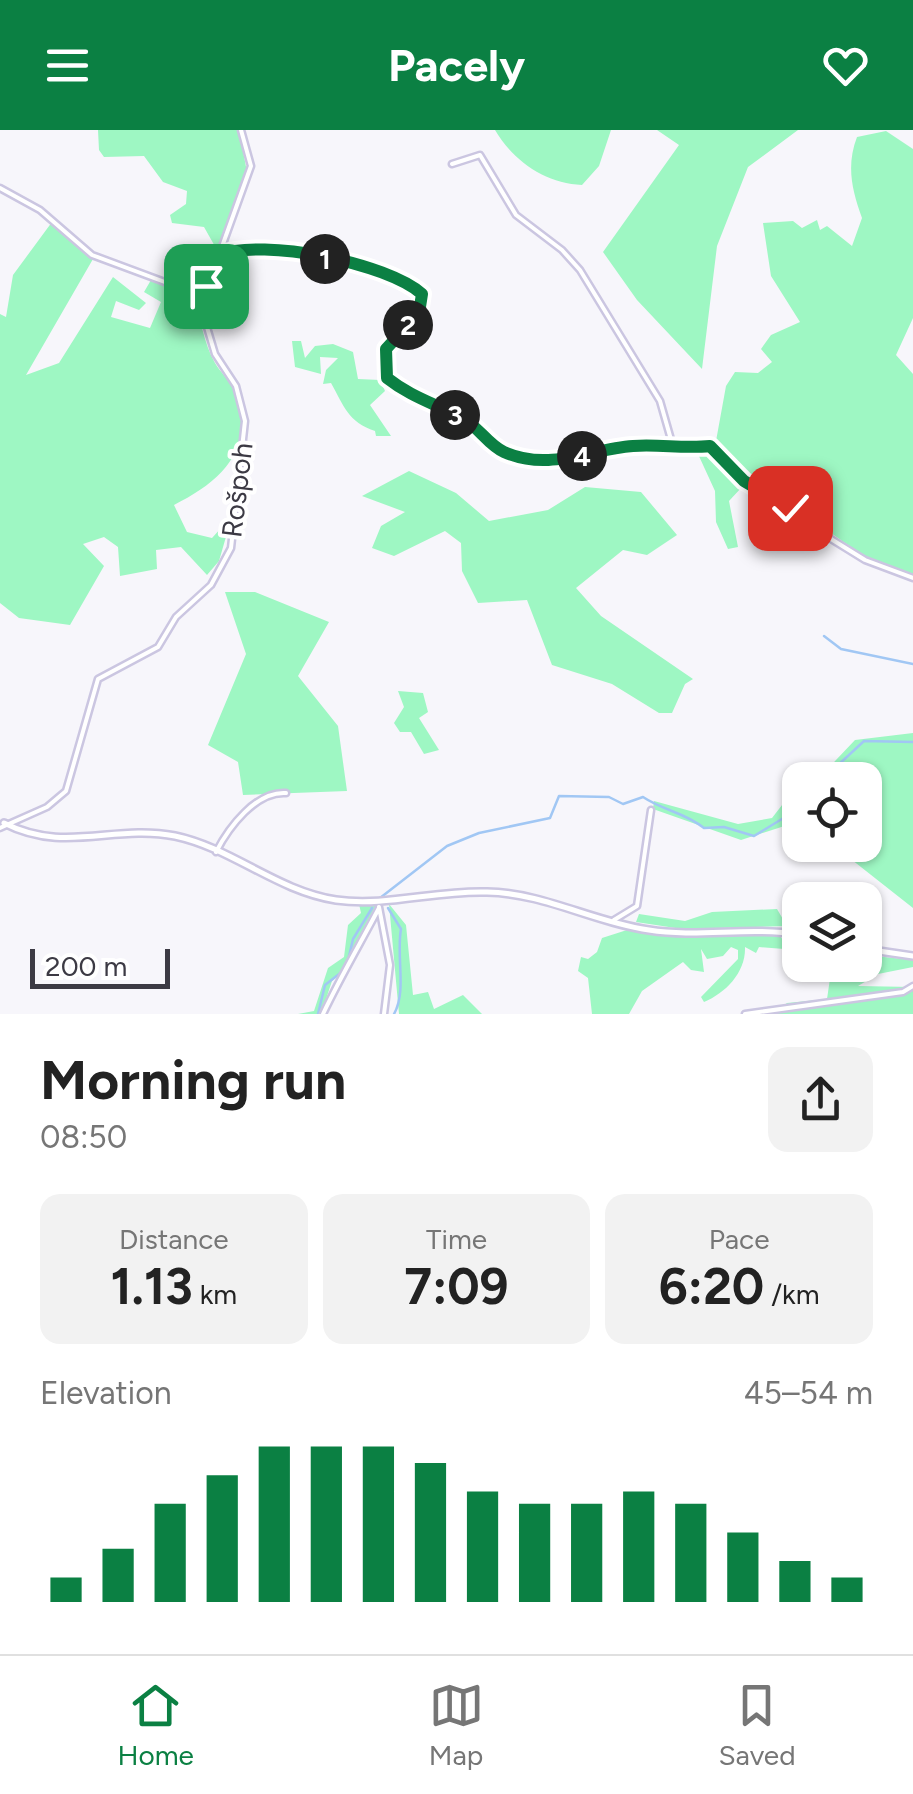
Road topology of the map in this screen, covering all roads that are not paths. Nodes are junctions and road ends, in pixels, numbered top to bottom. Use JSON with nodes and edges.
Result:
{"nodes":[{"id":1,"x":241,"y":130,"type":"edge"},
{"id":2,"x":452,"y":164,"type":"dead end"},
{"id":3,"x":0,"y":188,"type":"edge"},
{"id":4,"x":219,"y":255,"type":"junction"},
{"id":5,"x":197,"y":294,"type":"junction"},
{"id":6,"x":672,"y":443,"type":"junction"},
{"id":7,"x":913,"y":578,"type":"edge"},
{"id":8,"x":286,"y":792,"type":"dead end"},
{"id":9,"x":651,"y":810,"type":"dead end"},
{"id":10,"x":1,"y":824,"type":"edge"},
{"id":11,"x":216,"y":852,"type":"junction"},
{"id":12,"x":380,"y":905,"type":"junction"},
{"id":13,"x":612,"y":922,"type":"junction"},
{"id":14,"x":782,"y":935,"type":"edge"},
{"id":15,"x":882,"y":951,"type":"edge"},
{"id":16,"x":913,"y":956,"type":"edge"},
{"id":17,"x":913,"y":986,"type":"edge"},
{"id":18,"x":324,"y":1014,"type":"edge"},
{"id":19,"x":384,"y":1014,"type":"edge"},
{"id":20,"x":745,"y":1014,"type":"edge"}],
"edges":[{"from":1,"to":4,"type":"street"},
{"from":2,"to":6,"type":"street"},
{"from":3,"to":5,"type":"street"},
{"from":4,"to":5,"type":"street"},
{"from":4,"to":6,"type":"street"},
{"from":5,"to":10,"type":"street","name":"Rošpoh"},
{"from":6,"to":7,"type":"street"},
{"from":8,"to":11,"type":"street"},
{"from":9,"to":13,"type":"street"},
{"from":10,"to":11,"type":"street"},
{"from":11,"to":12,"type":"street"},
{"from":12,"to":13,"type":"street"},
{"from":12,"to":18,"type":"street"},
{"from":12,"to":19,"type":"street"},
{"from":13,"to":14,"type":"street"},
{"from":15,"to":16,"type":"street"},
{"from":17,"to":20,"type":"street"}]}
